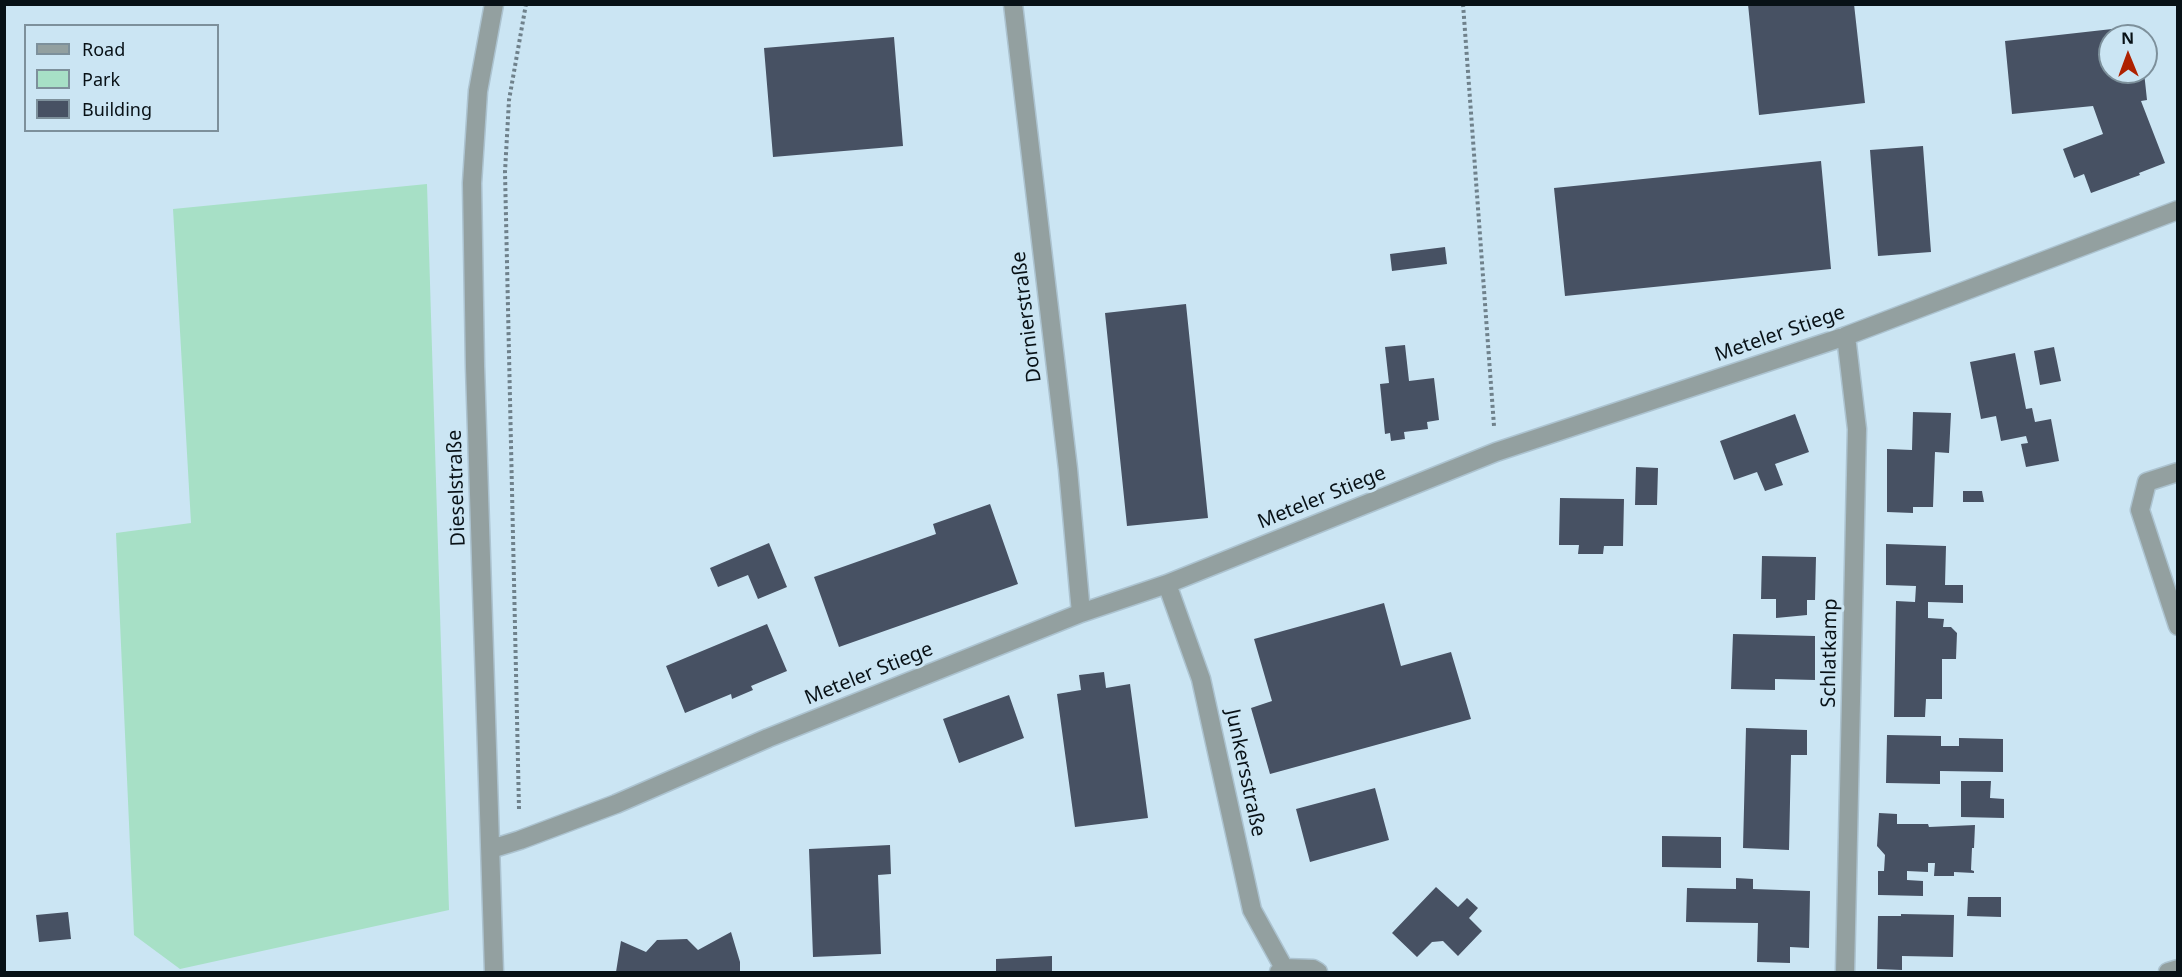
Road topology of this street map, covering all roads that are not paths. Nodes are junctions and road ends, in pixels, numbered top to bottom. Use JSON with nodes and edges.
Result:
{"nodes":[{"id":1,"x":494,"y":4,"type":"edge"},
{"id":2,"x":998,"y":4,"type":"edge"},
{"id":3,"x":1013,"y":11,"type":"edge"},
{"id":4,"x":2178,"y":210,"type":"edge"},
{"id":5,"x":1846,"y":336,"type":"junction"},
{"id":6,"x":2178,"y":472,"type":"edge"},
{"id":7,"x":1167,"y":585,"type":"junction"},
{"id":8,"x":1081,"y":613,"type":"junction"},
{"id":9,"x":2178,"y":626,"type":"edge"},
{"id":10,"x":491,"y":849,"type":"junction"},
{"id":11,"x":2178,"y":969,"type":"edge"},
{"id":12,"x":1282,"y":970,"type":"edge"},
{"id":13,"x":494,"y":972,"type":"edge"},
{"id":14,"x":1318,"y":972,"type":"edge"},
{"id":15,"x":1845,"y":972,"type":"edge"},
{"id":16,"x":2168,"y":972,"type":"edge"}],
"edges":[{"from":1,"to":10,"type":"street","name":"Dieselstraße"},
{"from":2,"to":3,"type":"street","name":"Dornierstraße"},
{"from":3,"to":8,"type":"street","name":"Dornierstraße"},
{"from":4,"to":5,"type":"street","name":"Meteler Stiege"},
{"from":5,"to":7,"type":"street","name":"Meteler Stiege"},
{"from":5,"to":15,"type":"street","name":"Schlatkamp"},
{"from":6,"to":9,"type":"street"},
{"from":7,"to":8,"type":"street","name":"Meteler Stiege"},
{"from":7,"to":12,"type":"street","name":"Junkersstraße"},
{"from":8,"to":10,"type":"street","name":"Meteler Stiege"},
{"from":10,"to":13,"type":"street","name":"Dieselstraße"},
{"from":11,"to":16,"type":"street"},
{"from":12,"to":14,"type":"street","name":"Junkersstraße"}]}
